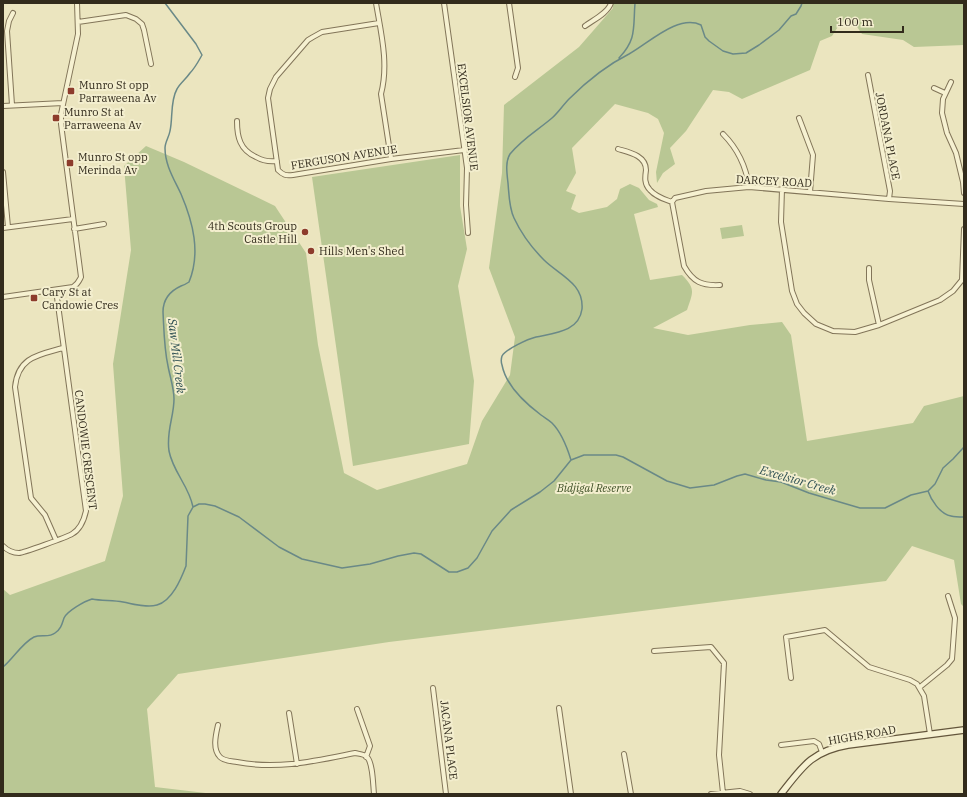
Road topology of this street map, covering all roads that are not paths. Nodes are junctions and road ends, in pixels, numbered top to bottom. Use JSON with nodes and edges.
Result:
{"nodes":[{"id":1,"x":77,"y":3,"type":"edge"},
{"id":2,"x":376,"y":3,"type":"edge"},
{"id":3,"x":444,"y":3,"type":"edge"},
{"id":4,"x":509,"y":3,"type":"edge"},
{"id":5,"x":611,"y":3,"type":"edge"},
{"id":6,"x":12,"y":13,"type":"dead end"},
{"id":7,"x":78,"y":22,"type":"junction"},
{"id":8,"x":379,"y":23,"type":"junction"},
{"id":9,"x":585,"y":26,"type":"dead end"},
{"id":10,"x":151,"y":64,"type":"dead end"},
{"id":11,"x":868,"y":75,"type":"dead end"},
{"id":12,"x":514,"y":77,"type":"dead end"},
{"id":13,"x":951,"y":82,"type":"dead end"},
{"id":14,"x":934,"y":88,"type":"dead end"},
{"id":15,"x":945,"y":93,"type":"junction"},
{"id":16,"x":63,"y":103,"type":"junction"},
{"id":17,"x":3,"y":106,"type":"edge"},
{"id":18,"x":12,"y":106,"type":"junction"},
{"id":19,"x":799,"y":118,"type":"dead end"},
{"id":20,"x":237,"y":121,"type":"dead end"},
{"id":21,"x":723,"y":134,"type":"dead end"},
{"id":22,"x":618,"y":149,"type":"dead end"},
{"id":23,"x":464,"y":150,"type":"junction"},
{"id":24,"x":391,"y":158,"type":"junction"},
{"id":25,"x":277,"y":161,"type":"junction"},
{"id":26,"x":3,"y":172,"type":"edge"},
{"id":27,"x":749,"y":187,"type":"junction"},
{"id":28,"x":782,"y":189,"type":"junction"},
{"id":29,"x":810,"y":192,"type":"junction"},
{"id":30,"x":964,"y":194,"type":"edge"},
{"id":31,"x":890,"y":199,"type":"junction"},
{"id":32,"x":672,"y":202,"type":"junction"},
{"id":33,"x":964,"y":204,"type":"edge"},
{"id":34,"x":73,"y":219,"type":"junction"},
{"id":35,"x":104,"y":224,"type":"dead end"},
{"id":36,"x":6,"y":227,"type":"edge"},
{"id":37,"x":74,"y":229,"type":"junction"},
{"id":38,"x":964,"y":229,"type":"edge"},
{"id":39,"x":468,"y":234,"type":"dead end"},
{"id":40,"x":869,"y":268,"type":"dead end"},
{"id":41,"x":963,"y":280,"type":"edge"},
{"id":42,"x":720,"y":285,"type":"dead end"},
{"id":43,"x":56,"y":290,"type":"junction"},
{"id":44,"x":3,"y":297,"type":"edge"},
{"id":45,"x":879,"y":325,"type":"junction"},
{"id":46,"x":63,"y":348,"type":"junction"},
{"id":47,"x":56,"y":540,"type":"junction"},
{"id":48,"x":3,"y":546,"type":"edge"},
{"id":49,"x":948,"y":596,"type":"dead end"},
{"id":50,"x":654,"y":651,"type":"dead end"},
{"id":51,"x":791,"y":678,"type":"dead end"},
{"id":52,"x":920,"y":687,"type":"junction"},
{"id":53,"x":433,"y":688,"type":"dead end"},
{"id":54,"x":559,"y":708,"type":"dead end"},
{"id":55,"x":357,"y":709,"type":"dead end"},
{"id":56,"x":289,"y":713,"type":"dead end"},
{"id":57,"x":218,"y":725,"type":"dead end"},
{"id":58,"x":964,"y":730,"type":"edge"},
{"id":59,"x":930,"y":734,"type":"junction"},
{"id":60,"x":781,"y":746,"type":"dead end"},
{"id":61,"x":822,"y":752,"type":"junction"},
{"id":62,"x":624,"y":754,"type":"dead end"},
{"id":63,"x":366,"y":757,"type":"junction"},
{"id":64,"x":296,"y":764,"type":"junction"},
{"id":65,"x":723,"y":793,"type":"junction"},
{"id":66,"x":374,"y":794,"type":"edge"},
{"id":67,"x":446,"y":794,"type":"edge"},
{"id":68,"x":571,"y":794,"type":"edge"},
{"id":69,"x":631,"y":794,"type":"edge"},
{"id":70,"x":711,"y":794,"type":"edge"},
{"id":71,"x":750,"y":794,"type":"edge"},
{"id":72,"x":781,"y":794,"type":"edge"}],
"edges":[{"from":1,"to":7,"type":"street"},
{"from":2,"to":8,"type":"street"},
{"from":3,"to":23,"type":"street","name":"EXCELSIOR AVENUE"},
{"from":4,"to":12,"type":"street"},
{"from":5,"to":9,"type":"street"},
{"from":6,"to":18,"type":"street"},
{"from":7,"to":10,"type":"street"},
{"from":7,"to":16,"type":"street"},
{"from":8,"to":24,"type":"street"},
{"from":8,"to":25,"type":"street","name":"FERGUSON AVENUE"},
{"from":11,"to":31,"type":"street","name":"JORDANA PLACE"},
{"from":13,"to":15,"type":"street"},
{"from":14,"to":15,"type":"street"},
{"from":15,"to":30,"type":"street"},
{"from":16,"to":18,"type":"street"},
{"from":16,"to":34,"type":"street"},
{"from":17,"to":18,"type":"street"},
{"from":19,"to":29,"type":"street"},
{"from":20,"to":25,"type":"street"},
{"from":21,"to":27,"type":"street"},
{"from":22,"to":32,"type":"street"},
{"from":23,"to":24,"type":"street","name":"FERGUSON AVENUE"},
{"from":23,"to":39,"type":"street","name":"EXCELSIOR AVENUE"},
{"from":24,"to":25,"type":"street","name":"FERGUSON AVENUE"},
{"from":26,"to":36,"type":"street"},
{"from":27,"to":28,"type":"street","name":"DARCEY ROAD"},
{"from":27,"to":32,"type":"street","name":"DARCEY ROAD"},
{"from":28,"to":29,"type":"street","name":"DARCEY ROAD"},
{"from":28,"to":45,"type":"street"},
{"from":29,"to":31,"type":"street","name":"DARCEY ROAD"},
{"from":31,"to":33,"type":"street","name":"DARCEY ROAD"},
{"from":32,"to":42,"type":"street"},
{"from":34,"to":36,"type":"street"},
{"from":34,"to":37,"type":"street"},
{"from":35,"to":37,"type":"street"},
{"from":37,"to":43,"type":"street"},
{"from":38,"to":41,"type":"street"},
{"from":40,"to":45,"type":"street"},
{"from":41,"to":45,"type":"street"},
{"from":43,"to":44,"type":"street"},
{"from":43,"to":46,"type":"street","name":"CANDOWIE CRESCENT"},
{"from":46,"to":47,"type":"street","name":"CANDOWIE CRESCENT"},
{"from":46,"to":47,"type":"street"},
{"from":47,"to":48,"type":"street","name":"CANDOWIE CRESCENT"},
{"from":49,"to":52,"type":"street"},
{"from":50,"to":65,"type":"street"},
{"from":51,"to":52,"type":"street"},
{"from":52,"to":59,"type":"street"},
{"from":53,"to":67,"type":"street","name":"JACANA PLACE"},
{"from":54,"to":68,"type":"street"},
{"from":55,"to":63,"type":"street"},
{"from":56,"to":64,"type":"street"},
{"from":57,"to":64,"type":"street"},
{"from":58,"to":59,"type":"street","name":"HIGHS ROAD"},
{"from":59,"to":61,"type":"street","name":"HIGHS ROAD"},
{"from":60,"to":61,"type":"street"},
{"from":61,"to":72,"type":"street","name":"HIGHS ROAD"},
{"from":62,"to":69,"type":"street"},
{"from":63,"to":64,"type":"street"},
{"from":63,"to":66,"type":"street"},
{"from":65,"to":70,"type":"street"},
{"from":65,"to":71,"type":"street"}]}
